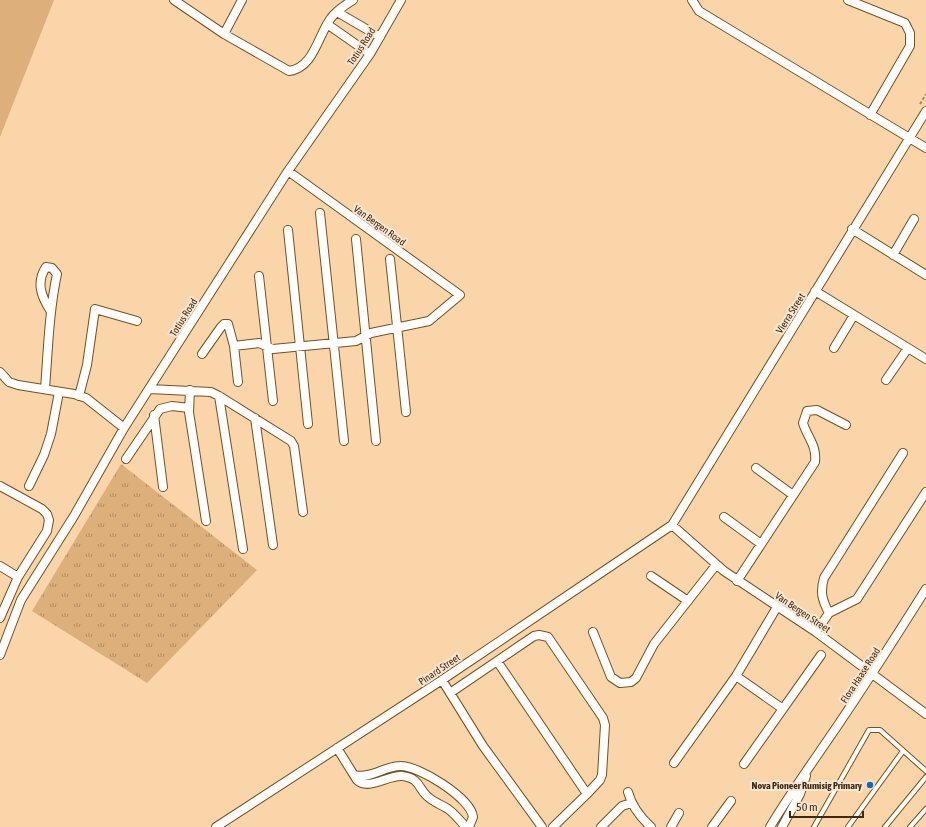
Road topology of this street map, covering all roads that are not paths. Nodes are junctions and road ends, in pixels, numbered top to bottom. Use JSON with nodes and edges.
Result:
{"nodes":[{"id":1,"x":174,"y":0,"type":"edge"},
{"id":2,"x":242,"y":0,"type":"edge"},
{"id":3,"x":353,"y":0,"type":"edge"},
{"id":4,"x":401,"y":0,"type":"edge"},
{"id":5,"x":692,"y":0,"type":"edge"},
{"id":6,"x":848,"y":0,"type":"edge"},
{"id":7,"x":337,"y":12,"type":"junction"},
{"id":8,"x":327,"y":24,"type":"junction"},
{"id":9,"x":224,"y":34,"type":"junction"},
{"id":10,"x":380,"y":37,"type":"junction"},
{"id":11,"x":370,"y":54,"type":"junction"},
{"id":12,"x":926,"y":111,"type":"edge"},
{"id":13,"x":870,"y":115,"type":"junction"},
{"id":14,"x":909,"y":139,"type":"junction"},
{"id":15,"x":926,"y":148,"type":"edge"},
{"id":16,"x":288,"y":171,"type":"junction"},
{"id":17,"x":320,"y":213,"type":"dead end"},
{"id":18,"x":914,"y":219,"type":"dead end"},
{"id":19,"x":852,"y":229,"type":"junction"},
{"id":20,"x":288,"y":230,"type":"dead end"},
{"id":21,"x":356,"y":239,"type":"dead end"},
{"id":22,"x":893,"y":255,"type":"junction"},
{"id":23,"x":390,"y":259,"type":"dead end"},
{"id":24,"x":926,"y":275,"type":"edge"},
{"id":25,"x":259,"y":276,"type":"dead end"},
{"id":26,"x":815,"y":291,"type":"junction"},
{"id":27,"x":50,"y":310,"type":"dead end"},
{"id":28,"x":854,"y":315,"type":"junction"},
{"id":29,"x":137,"y":321,"type":"dead end"},
{"id":30,"x":397,"y":328,"type":"junction"},
{"id":31,"x":366,"y":335,"type":"junction"},
{"id":32,"x":335,"y":344,"type":"junction"},
{"id":33,"x":234,"y":346,"type":"junction"},
{"id":34,"x":299,"y":347,"type":"junction"},
{"id":35,"x":268,"y":348,"type":"junction"},
{"id":36,"x":834,"y":348,"type":"dead end"},
{"id":37,"x":908,"y":348,"type":"junction"},
{"id":38,"x":202,"y":354,"type":"dead end"},
{"id":39,"x":926,"y":359,"type":"edge"},
{"id":40,"x":0,"y":373,"type":"edge"},
{"id":41,"x":886,"y":380,"type":"dead end"},
{"id":42,"x":238,"y":382,"type":"dead end"},
{"id":43,"x":45,"y":389,"type":"junction"},
{"id":44,"x":149,"y":389,"type":"junction"},
{"id":45,"x":190,"y":390,"type":"junction"},
{"id":46,"x":59,"y":392,"type":"junction"},
{"id":47,"x":79,"y":396,"type":"junction"},
{"id":48,"x":219,"y":396,"type":"junction"},
{"id":49,"x":273,"y":401,"type":"dead end"},
{"id":50,"x":189,"y":408,"type":"junction"},
{"id":51,"x":406,"y":412,"type":"dead end"},
{"id":52,"x":154,"y":415,"type":"junction"},
{"id":53,"x":255,"y":418,"type":"junction"},
{"id":54,"x":308,"y":424,"type":"dead end"},
{"id":55,"x":846,"y":426,"type":"dead end"},
{"id":56,"x":124,"y":428,"type":"junction"},
{"id":57,"x":344,"y":441,"type":"dead end"},
{"id":58,"x":376,"y":441,"type":"dead end"},
{"id":59,"x":903,"y":453,"type":"dead end"},
{"id":60,"x":126,"y":459,"type":"dead end"},
{"id":61,"x":756,"y":468,"type":"dead end"},
{"id":62,"x":0,"y":486,"type":"edge"},
{"id":63,"x":29,"y":486,"type":"dead end"},
{"id":64,"x":163,"y":486,"type":"dead end"},
{"id":65,"x":926,"y":492,"type":"edge"},
{"id":66,"x":793,"y":495,"type":"junction"},
{"id":67,"x":303,"y":512,"type":"dead end"},
{"id":68,"x":724,"y":517,"type":"dead end"},
{"id":69,"x":206,"y":521,"type":"dead end"},
{"id":70,"x":672,"y":525,"type":"junction"},
{"id":71,"x":762,"y":544,"type":"junction"},
{"id":72,"x":273,"y":545,"type":"dead end"},
{"id":73,"x":243,"y":549,"type":"dead end"},
{"id":74,"x":716,"y":565,"type":"junction"},
{"id":75,"x":0,"y":566,"type":"edge"},
{"id":76,"x":651,"y":576,"type":"dead end"},
{"id":77,"x":18,"y":577,"type":"junction"},
{"id":78,"x":737,"y":581,"type":"junction"},
{"id":79,"x":926,"y":589,"type":"edge"},
{"id":80,"x":688,"y":601,"type":"junction"},
{"id":81,"x":777,"y":607,"type":"junction"},
{"id":82,"x":830,"y":613,"type":"junction"},
{"id":83,"x":0,"y":618,"type":"edge"},
{"id":84,"x":593,"y":632,"type":"dead end"},
{"id":85,"x":816,"y":632,"type":"junction"},
{"id":86,"x":821,"y":654,"type":"dead end"},
{"id":87,"x":0,"y":655,"type":"edge"},
{"id":88,"x":497,"y":661,"type":"junction"},
{"id":89,"x":873,"y":674,"type":"junction"},
{"id":90,"x":736,"y":676,"type":"junction"},
{"id":91,"x":442,"y":680,"type":"junction"},
{"id":92,"x":450,"y":693,"type":"junction"},
{"id":93,"x":783,"y":709,"type":"junction"},
{"id":94,"x":926,"y":714,"type":"edge"},
{"id":95,"x":337,"y":748,"type":"junction"},
{"id":96,"x":903,"y":751,"type":"junction"},
{"id":97,"x":674,"y":763,"type":"dead end"},
{"id":98,"x":744,"y":764,"type":"dead end"},
{"id":99,"x":808,"y":770,"type":"junction"},
{"id":100,"x":926,"y":771,"type":"edge"},
{"id":101,"x":355,"y":775,"type":"junction"},
{"id":102,"x":425,"y":775,"type":"junction"},
{"id":103,"x":926,"y":777,"type":"edge"},
{"id":104,"x":420,"y":784,"type":"junction"},
{"id":105,"x":628,"y":792,"type":"dead end"},
{"id":106,"x":587,"y":794,"type":"junction"},
{"id":107,"x":731,"y":800,"type":"dead end"},
{"id":108,"x":631,"y":803,"type":"junction"},
{"id":109,"x":926,"y":809,"type":"edge"},
{"id":110,"x":679,"y":813,"type":"dead end"},
{"id":111,"x":216,"y":827,"type":"edge"},
{"id":112,"x":467,"y":827,"type":"edge"},
{"id":113,"x":542,"y":827,"type":"edge"},
{"id":114,"x":553,"y":827,"type":"edge"},
{"id":115,"x":601,"y":827,"type":"edge"},
{"id":116,"x":651,"y":827,"type":"edge"},
{"id":117,"x":671,"y":827,"type":"edge"},
{"id":118,"x":712,"y":827,"type":"edge"},
{"id":119,"x":770,"y":827,"type":"edge"},
{"id":120,"x":782,"y":827,"type":"edge"},
{"id":121,"x":814,"y":827,"type":"edge"},
{"id":122,"x":848,"y":827,"type":"edge"},
{"id":123,"x":885,"y":827,"type":"edge"},
{"id":124,"x":910,"y":827,"type":"edge"}],
"edges":[{"from":1,"to":9,"type":"street"},
{"from":2,"to":9,"type":"street"},
{"from":3,"to":7,"type":"street"},
{"from":4,"to":10,"type":"street","name":"Totius Road"},
{"from":5,"to":13,"type":"street"},
{"from":6,"to":13,"type":"street"},
{"from":7,"to":8,"type":"street"},
{"from":7,"to":10,"type":"street"},
{"from":8,"to":9,"type":"street"},
{"from":8,"to":11,"type":"street"},
{"from":10,"to":11,"type":"street","name":"Totius Road"},
{"from":11,"to":16,"type":"street","name":"Totius Road"},
{"from":12,"to":14,"type":"street","name":"Vierra Street"},
{"from":13,"to":14,"type":"street"},
{"from":14,"to":15,"type":"street"},
{"from":14,"to":19,"type":"street","name":"Vierra Street"},
{"from":16,"to":30,"type":"street","name":"Van Bergen Road"},
{"from":16,"to":44,"type":"street","name":"Totius Road"},
{"from":17,"to":32,"type":"street"},
{"from":18,"to":22,"type":"street"},
{"from":19,"to":22,"type":"street"},
{"from":19,"to":26,"type":"street","name":"Vierra Street"},
{"from":20,"to":34,"type":"street"},
{"from":21,"to":31,"type":"street"},
{"from":22,"to":24,"type":"street"},
{"from":23,"to":30,"type":"street"},
{"from":25,"to":35,"type":"street"},
{"from":26,"to":28,"type":"street"},
{"from":26,"to":70,"type":"street","name":"Vierra Street"},
{"from":27,"to":43,"type":"street"},
{"from":28,"to":36,"type":"street"},
{"from":28,"to":37,"type":"street"},
{"from":29,"to":47,"type":"street"},
{"from":30,"to":31,"type":"street"},
{"from":30,"to":51,"type":"street"},
{"from":31,"to":32,"type":"street"},
{"from":31,"to":58,"type":"street"},
{"from":32,"to":34,"type":"street"},
{"from":32,"to":57,"type":"street"},
{"from":33,"to":35,"type":"street"},
{"from":33,"to":38,"type":"street"},
{"from":33,"to":42,"type":"street"},
{"from":34,"to":35,"type":"street"},
{"from":34,"to":54,"type":"street"},
{"from":35,"to":49,"type":"street"},
{"from":37,"to":39,"type":"street"},
{"from":37,"to":41,"type":"street"},
{"from":40,"to":43,"type":"street"},
{"from":43,"to":46,"type":"street"},
{"from":44,"to":45,"type":"street"},
{"from":44,"to":56,"type":"street","name":"Totius Road"},
{"from":45,"to":48,"type":"street"},
{"from":45,"to":50,"type":"street"},
{"from":46,"to":47,"type":"street"},
{"from":46,"to":63,"type":"street"},
{"from":47,"to":56,"type":"street"},
{"from":48,"to":53,"type":"street"},
{"from":48,"to":73,"type":"street"},
{"from":50,"to":52,"type":"street"},
{"from":50,"to":69,"type":"street"},
{"from":52,"to":60,"type":"street"},
{"from":52,"to":64,"type":"street"},
{"from":53,"to":67,"type":"street"},
{"from":53,"to":72,"type":"street"},
{"from":55,"to":66,"type":"street"},
{"from":56,"to":87,"type":"street","name":"Totius Road"},
{"from":59,"to":82,"type":"street"},
{"from":61,"to":66,"type":"street"},
{"from":62,"to":77,"type":"street"},
{"from":65,"to":82,"type":"street"},
{"from":66,"to":71,"type":"street"},
{"from":68,"to":71,"type":"street"},
{"from":70,"to":74,"type":"street","name":"Van Bergen Street"},
{"from":70,"to":91,"type":"street","name":"Pinard Street"},
{"from":71,"to":78,"type":"street"},
{"from":74,"to":78,"type":"street","name":"Van Bergen Street"},
{"from":74,"to":80,"type":"street"},
{"from":75,"to":77,"type":"street"},
{"from":76,"to":80,"type":"street"},
{"from":77,"to":83,"type":"street"},
{"from":78,"to":81,"type":"street","name":"Van Bergen Street"},
{"from":79,"to":89,"type":"street","name":"Flora Haase Road"},
{"from":80,"to":84,"type":"street"},
{"from":81,"to":85,"type":"street","name":"Van Bergen Street"},
{"from":81,"to":90,"type":"street"},
{"from":82,"to":85,"type":"street"},
{"from":85,"to":89,"type":"street","name":"Van Bergen Street"},
{"from":86,"to":93,"type":"street"},
{"from":88,"to":92,"type":"street"},
{"from":88,"to":106,"type":"street"},
{"from":88,"to":106,"type":"street"},
{"from":89,"to":94,"type":"street","name":"Van Bergen Street"},
{"from":89,"to":99,"type":"street","name":"Flora Haase Road"},
{"from":90,"to":93,"type":"street"},
{"from":90,"to":97,"type":"street"},
{"from":91,"to":92,"type":"street"},
{"from":91,"to":95,"type":"street","name":"Pinard Street"},
{"from":92,"to":113,"type":"street"},
{"from":93,"to":98,"type":"street"},
{"from":95,"to":101,"type":"street"},
{"from":95,"to":111,"type":"street","name":"Pinard Street"},
{"from":96,"to":100,"type":"lane"},
{"from":96,"to":121,"type":"lane"},
{"from":96,"to":122,"type":"lane"},
{"from":99,"to":119,"type":"street","name":"Flora Haase Road"},
{"from":99,"to":120,"type":"street","name":"Flora Haase Road"},
{"from":101,"to":102,"type":"street"},
{"from":101,"to":104,"type":"street"},
{"from":102,"to":104,"type":"street"},
{"from":102,"to":112,"type":"street"},
{"from":103,"to":123,"type":"lane"},
{"from":104,"to":112,"type":"street"},
{"from":105,"to":108,"type":"street"},
{"from":106,"to":114,"type":"street"},
{"from":107,"to":118,"type":"street"},
{"from":108,"to":115,"type":"street"},
{"from":108,"to":116,"type":"street"},
{"from":109,"to":124,"type":"lane"},
{"from":110,"to":117,"type":"street"}]}
